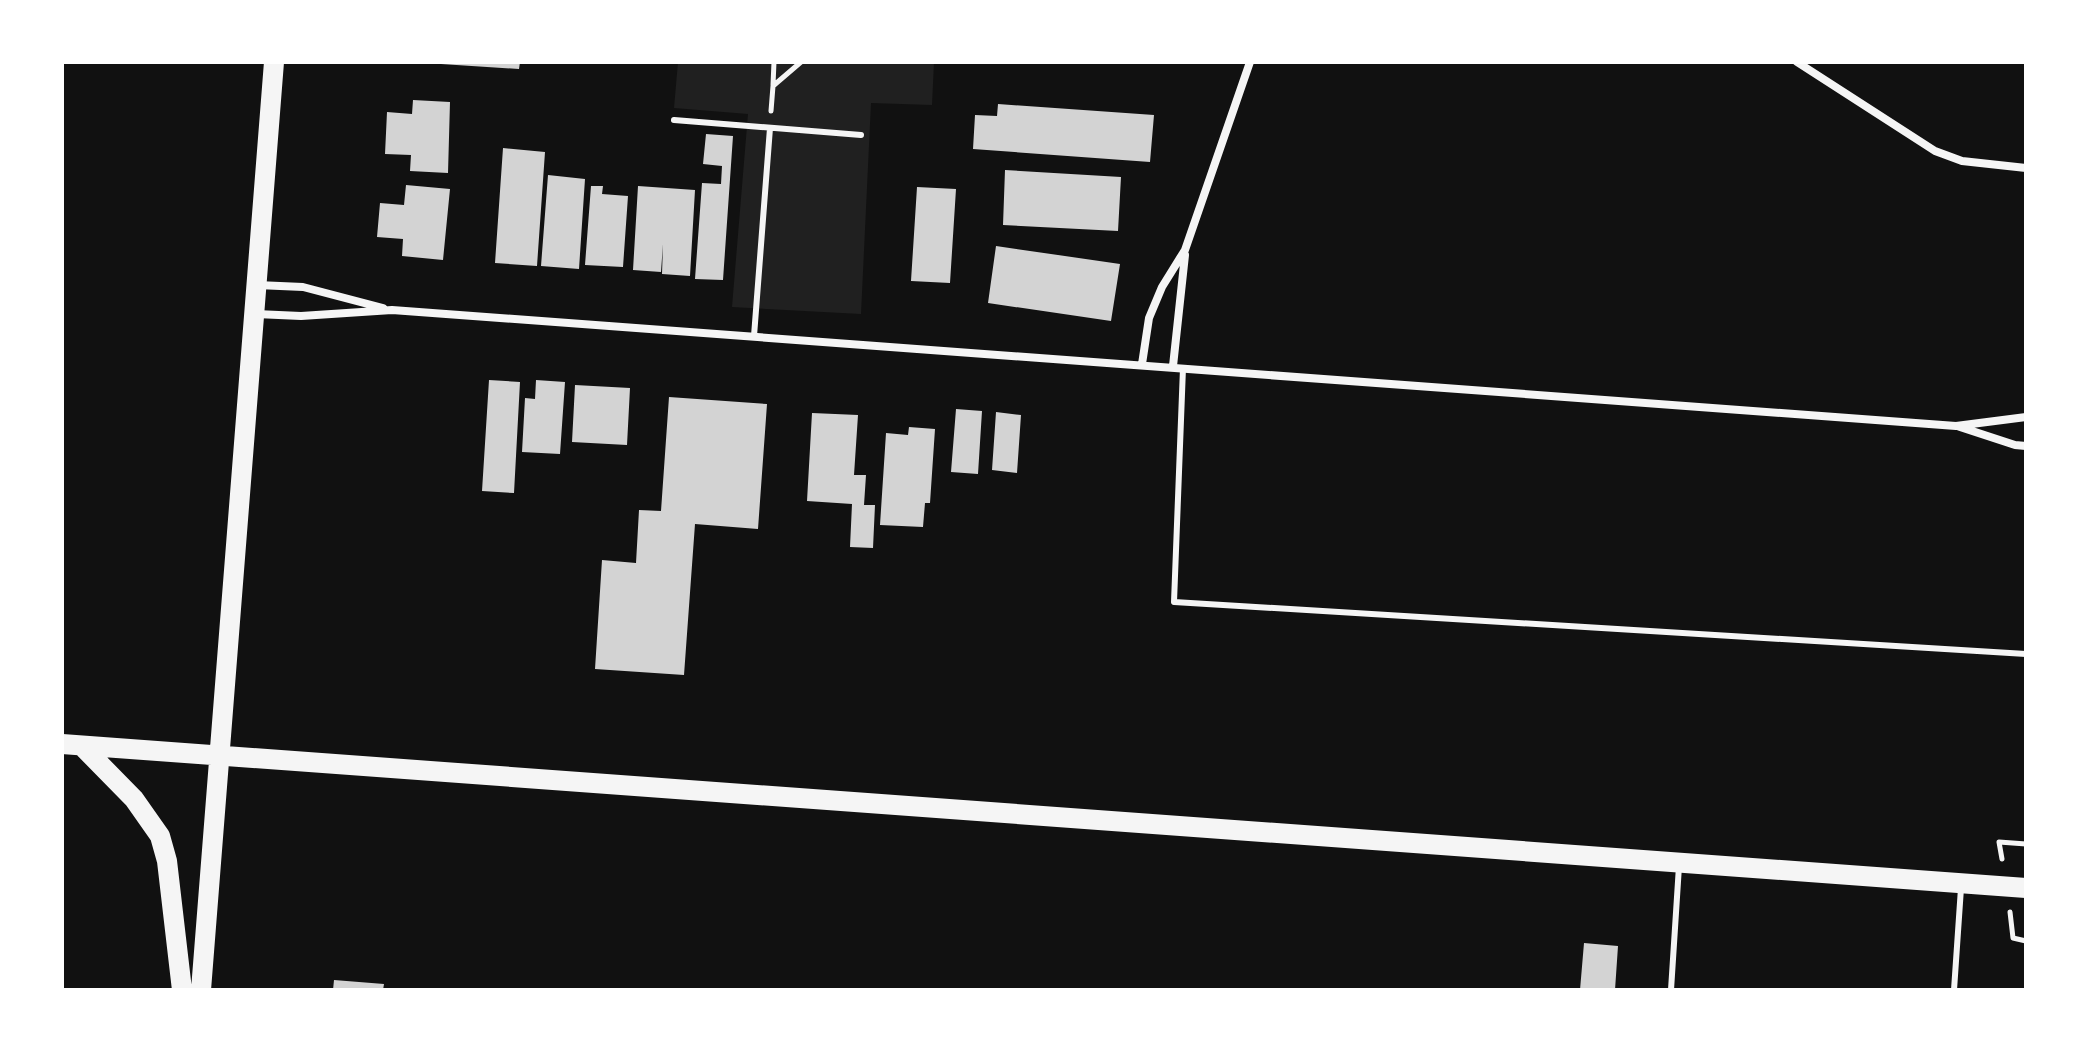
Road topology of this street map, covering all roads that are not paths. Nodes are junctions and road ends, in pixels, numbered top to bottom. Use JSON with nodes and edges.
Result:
{"nodes":[{"id":1,"x":274,"y":62,"type":"edge"},
{"id":2,"x":1250,"y":62,"type":"edge"},
{"id":3,"x":1797,"y":62,"type":"edge"},
{"id":4,"x":674,"y":120,"type":"dead end"},
{"id":5,"x":770,"y":128,"type":"junction"},
{"id":6,"x":861,"y":135,"type":"dead end"},
{"id":7,"x":2026,"y":168,"type":"edge"},
{"id":8,"x":1185,"y":250,"type":"junction"},
{"id":9,"x":257,"y":285,"type":"junction"},
{"id":10,"x":392,"y":310,"type":"junction"},
{"id":11,"x":255,"y":314,"type":"junction"},
{"id":12,"x":754,"y":336,"type":"junction"},
{"id":13,"x":1142,"y":364,"type":"junction"},
{"id":14,"x":1173,"y":366,"type":"junction"},
{"id":15,"x":1183,"y":367,"type":"junction"},
{"id":16,"x":2026,"y":417,"type":"edge"},
{"id":17,"x":1956,"y":426,"type":"junction"},
{"id":18,"x":2026,"y":446,"type":"edge"},
{"id":19,"x":2026,"y":654,"type":"edge"},
{"id":20,"x":72,"y":745,"type":"edge"},
{"id":21,"x":218,"y":757,"type":"junction"},
{"id":22,"x":1679,"y":862,"type":"junction"},
{"id":23,"x":1961,"y":884,"type":"junction"},
{"id":24,"x":2026,"y":888,"type":"edge"},
{"id":25,"x":182,"y":990,"type":"edge"},
{"id":26,"x":201,"y":990,"type":"edge"},
{"id":27,"x":1671,"y":990,"type":"edge"},
{"id":28,"x":1954,"y":990,"type":"edge"}],
"edges":[{"from":1,"to":9,"type":"main road"},
{"from":2,"to":8,"type":"street"},
{"from":3,"to":7,"type":"street"},
{"from":4,"to":5,"type":"lane"},
{"from":5,"to":6,"type":"lane"},
{"from":5,"to":12,"type":"lane"},
{"from":8,"to":13,"type":"street"},
{"from":8,"to":14,"type":"street"},
{"from":9,"to":10,"type":"street"},
{"from":9,"to":11,"type":"main road"},
{"from":10,"to":11,"type":"street"},
{"from":10,"to":12,"type":"street"},
{"from":11,"to":21,"type":"main road"},
{"from":12,"to":13,"type":"street"},
{"from":13,"to":14,"type":"street"},
{"from":14,"to":15,"type":"street"},
{"from":15,"to":17,"type":"street"},
{"from":15,"to":19,"type":"lane"},
{"from":16,"to":17,"type":"street"},
{"from":17,"to":18,"type":"street"},
{"from":20,"to":21,"type":"main road"},
{"from":20,"to":25,"type":"main road"},
{"from":21,"to":22,"type":"main road"},
{"from":21,"to":26,"type":"main road"},
{"from":22,"to":23,"type":"main road"},
{"from":22,"to":27,"type":"lane"},
{"from":23,"to":24,"type":"main road"},
{"from":23,"to":28,"type":"lane"}]}
